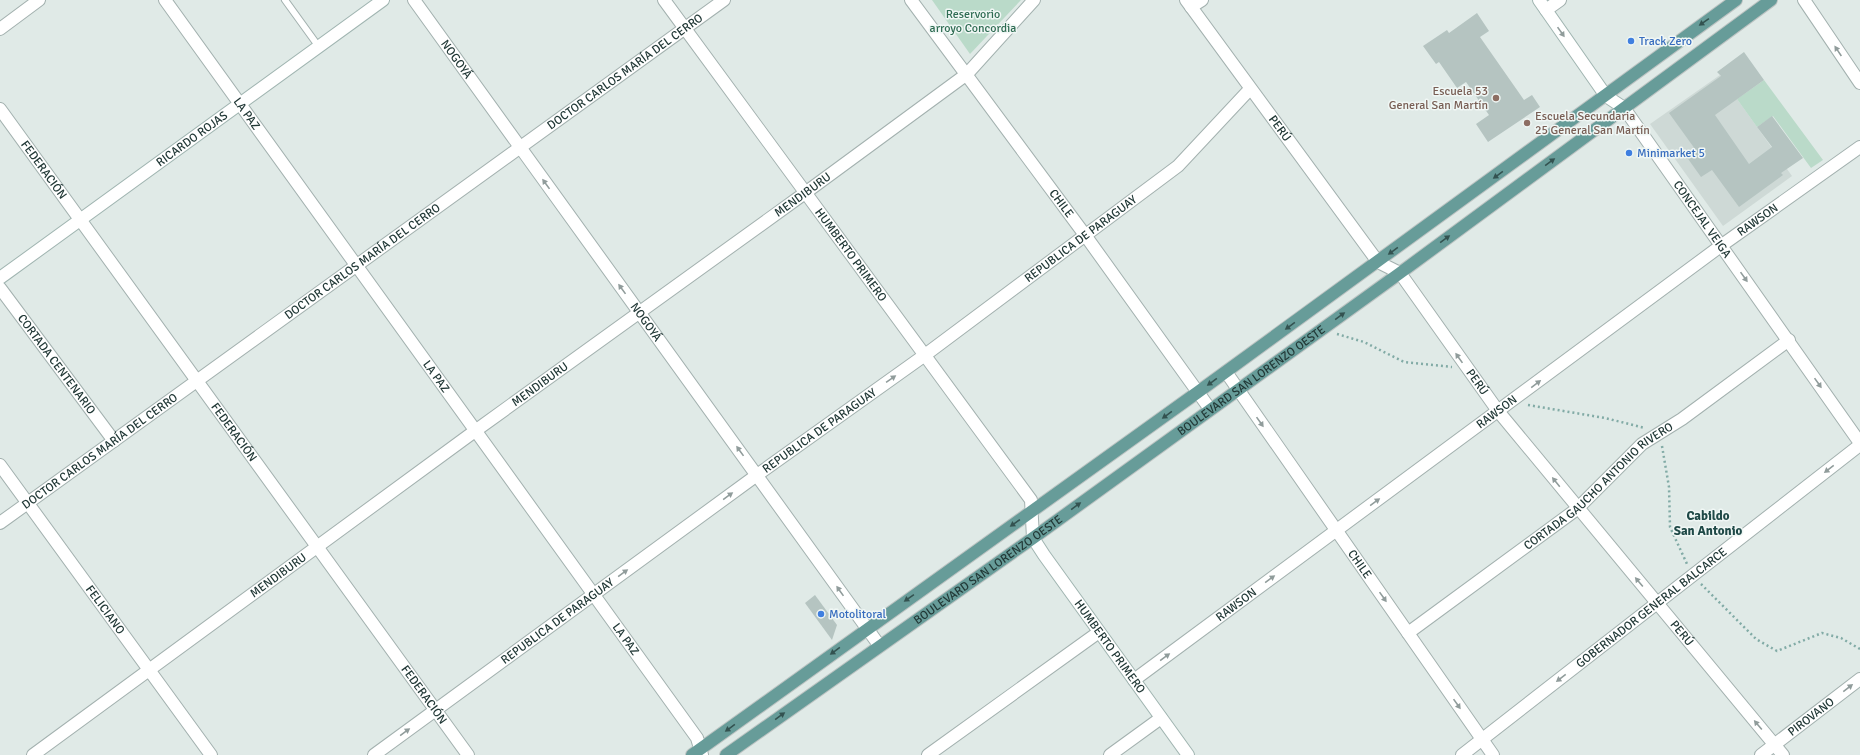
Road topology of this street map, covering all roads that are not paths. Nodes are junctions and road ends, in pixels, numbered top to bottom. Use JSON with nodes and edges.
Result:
{"nodes":[{"id":1,"x":39,"y":0,"type":"edge"},
{"id":2,"x":166,"y":0,"type":"edge"},
{"id":3,"x":285,"y":0,"type":"edge"},
{"id":4,"x":384,"y":0,"type":"edge"},
{"id":5,"x":414,"y":0,"type":"edge"},
{"id":6,"x":664,"y":0,"type":"edge"},
{"id":7,"x":724,"y":0,"type":"edge"},
{"id":8,"x":911,"y":0,"type":"edge"},
{"id":9,"x":1034,"y":0,"type":"edge"},
{"id":10,"x":1202,"y":0,"type":"edge"},
{"id":11,"x":1560,"y":0,"type":"edge"},
{"id":12,"x":1736,"y":0,"type":"edge"},
{"id":13,"x":1771,"y":0,"type":"edge"},
{"id":14,"x":1804,"y":0,"type":"edge"},
{"id":15,"x":1189,"y":4,"type":"edge"},
{"id":16,"x":1543,"y":5,"type":"edge"},
{"id":17,"x":0,"y":28,"type":"edge"},
{"id":18,"x":685,"y":29,"type":"junction"},
{"id":19,"x":319,"y":47,"type":"junction"},
{"id":20,"x":967,"y":74,"type":"junction"},
{"id":21,"x":1860,"y":83,"type":"edge"},
{"id":22,"x":1250,"y":89,"type":"junction"},
{"id":23,"x":1606,"y":96,"type":"junction"},
{"id":24,"x":240,"y":104,"type":"junction"},
{"id":25,"x":1624,"y":108,"type":"junction"},
{"id":26,"x":0,"y":109,"type":"edge"},
{"id":27,"x":1860,"y":147,"type":"edge"},
{"id":28,"x":521,"y":148,"type":"junction"},
{"id":29,"x":805,"y":193,"type":"junction"},
{"id":30,"x":80,"y":219,"type":"junction"},
{"id":31,"x":1085,"y":235,"type":"junction"},
{"id":32,"x":1722,"y":246,"type":"junction"},
{"id":33,"x":1378,"y":262,"type":"junction"},
{"id":34,"x":357,"y":265,"type":"junction"},
{"id":35,"x":1400,"y":273,"type":"junction"},
{"id":36,"x":0,"y":278,"type":"edge"},
{"id":37,"x":0,"y":288,"type":"edge"},
{"id":38,"x":639,"y":313,"type":"junction"},
{"id":39,"x":1789,"y":340,"type":"junction"},
{"id":40,"x":925,"y":355,"type":"junction"},
{"id":41,"x":1226,"y":372,"type":"junction"},
{"id":42,"x":197,"y":381,"type":"junction"},
{"id":43,"x":1238,"y":390,"type":"junction"},
{"id":44,"x":1198,"y":392,"type":"junction"},
{"id":45,"x":1210,"y":409,"type":"junction"},
{"id":46,"x":1498,"y":411,"type":"junction"},
{"id":47,"x":475,"y":431,"type":"junction"},
{"id":48,"x":114,"y":441,"type":"junction"},
{"id":49,"x":1860,"y":444,"type":"edge"},
{"id":50,"x":0,"y":465,"type":"edge"},
{"id":51,"x":757,"y":475,"type":"junction"},
{"id":52,"x":27,"y":504,"type":"junction"},
{"id":53,"x":1577,"y":509,"type":"junction"},
{"id":54,"x":1032,"y":511,"type":"junction"},
{"id":55,"x":0,"y":523,"type":"edge"},
{"id":56,"x":1336,"y":531,"type":"junction"},
{"id":57,"x":1033,"y":538,"type":"junction"},
{"id":58,"x":316,"y":546,"type":"junction"},
{"id":59,"x":593,"y":594,"type":"junction"},
{"id":60,"x":1656,"y":603,"type":"junction"},
{"id":61,"x":867,"y":629,"type":"junction"},
{"id":62,"x":1099,"y":632,"type":"junction"},
{"id":63,"x":1408,"y":632,"type":"junction"},
{"id":64,"x":879,"y":645,"type":"junction"},
{"id":65,"x":150,"y":670,"type":"junction"},
{"id":66,"x":1860,"y":679,"type":"edge"},
{"id":67,"x":1134,"y":680,"type":"junction"},
{"id":68,"x":436,"y":710,"type":"junction"},
{"id":69,"x":1161,"y":718,"type":"junction"},
{"id":70,"x":1482,"y":740,"type":"junction"},
{"id":71,"x":1774,"y":745,"type":"junction"},
{"id":72,"x":699,"y":753,"type":"edge"},
{"id":73,"x":33,"y":755,"type":"edge"},
{"id":74,"x":211,"y":755,"type":"edge"},
{"id":75,"x":374,"y":755,"type":"edge"},
{"id":76,"x":468,"y":755,"type":"edge"},
{"id":77,"x":726,"y":755,"type":"edge"},
{"id":78,"x":928,"y":755,"type":"edge"},
{"id":79,"x":1110,"y":755,"type":"edge"},
{"id":80,"x":1188,"y":755,"type":"edge"},
{"id":81,"x":1462,"y":755,"type":"edge"},
{"id":82,"x":1493,"y":755,"type":"edge"},
{"id":83,"x":1761,"y":755,"type":"edge"},
{"id":84,"x":1783,"y":755,"type":"edge"}],
"edges":[{"from":1,"to":17,"type":"street"},
{"from":2,"to":24,"type":"street","name":"LA PAZ"},
{"from":3,"to":19,"type":"lane"},
{"from":4,"to":19,"type":"street","name":"RICARDO ROJAS"},
{"from":5,"to":28,"type":"street","name":"NOGOYÁ"},
{"from":6,"to":18,"type":"street","name":"HUMBERTO PRIMERO"},
{"from":7,"to":18,"type":"street","name":"DOCTOR CARLOS MARÍA DEL CERRO"},
{"from":8,"to":20,"type":"street","name":"CHILE"},
{"from":9,"to":20,"type":"street","name":"MENDIBURU"},
{"from":10,"to":15,"type":"street"},
{"from":11,"to":16,"type":"street"},
{"from":12,"to":23,"type":"main road","name":"BOULEVARD SAN LORENZO OESTE","one_way":true},
{"from":13,"to":25,"type":"main road","name":"BOULEVARD SAN LORENZO OESTE"},
{"from":21,"to":14,"type":"street","one_way":true},
{"from":15,"to":22,"type":"street","name":"PERÚ"},
{"from":16,"to":23,"type":"street","name":"CONCEJAL VEIGA","one_way":true},
{"from":18,"to":28,"type":"street","name":"DOCTOR CARLOS MARÍA DEL CERRO"},
{"from":18,"to":29,"type":"street","name":"HUMBERTO PRIMERO"},
{"from":19,"to":24,"type":"street","name":"RICARDO ROJAS"},
{"from":20,"to":29,"type":"street","name":"MENDIBURU"},
{"from":20,"to":31,"type":"street","name":"CHILE"},
{"from":22,"to":31,"type":"street","name":"REPUBLICA DE PARAGUAY"},
{"from":22,"to":33,"type":"street","name":"PERÚ"},
{"from":23,"to":25,"type":"street","name":"CONCEJAL VEIGA"},
{"from":23,"to":33,"type":"main road","name":"BOULEVARD SAN LORENZO OESTE","one_way":true},
{"from":24,"to":30,"type":"street","name":"RICARDO ROJAS"},
{"from":24,"to":34,"type":"street","name":"LA PAZ"},
{"from":25,"to":32,"type":"street","name":"CONCEJAL VEIGA"},
{"from":35,"to":25,"type":"main road","name":"BOULEVARD SAN LORENZO OESTE","one_way":true},
{"from":26,"to":30,"type":"street","name":"FEDERACIÓN"},
{"from":27,"to":32,"type":"street","name":"RAWSON"},
{"from":28,"to":34,"type":"street","name":"DOCTOR CARLOS MARÍA DEL CERRO"},
{"from":38,"to":28,"type":"street","name":"NOGOYÁ","one_way":true},
{"from":29,"to":38,"type":"street","name":"MENDIBURU"},
{"from":29,"to":40,"type":"street","name":"HUMBERTO PRIMERO"},
{"from":30,"to":36,"type":"street","name":"RICARDO ROJAS"},
{"from":30,"to":42,"type":"street","name":"FEDERACIÓN"},
{"from":31,"to":40,"type":"street","name":"REPUBLICA DE PARAGUAY"},
{"from":31,"to":44,"type":"street","name":"CHILE"},
{"from":32,"to":39,"type":"street","name":"CONCEJAL VEIGA","one_way":true},
{"from":46,"to":32,"type":"street","name":"RAWSON","one_way":true},
{"from":33,"to":35,"type":"street","name":"PERÚ"},
{"from":33,"to":41,"type":"main road","name":"BOULEVARD SAN LORENZO OESTE","one_way":true},
{"from":34,"to":42,"type":"street","name":"DOCTOR CARLOS MARÍA DEL CERRO"},
{"from":34,"to":47,"type":"street","name":"LA PAZ"},
{"from":43,"to":35,"type":"main road","name":"BOULEVARD SAN LORENZO OESTE","one_way":true},
{"from":46,"to":35,"type":"street","name":"PERÚ","one_way":true},
{"from":37,"to":48,"type":"street","name":"CORTADA CENTENARIO"},
{"from":38,"to":47,"type":"street","name":"MENDIBURU"},
{"from":51,"to":38,"type":"street","name":"NOGOYÁ","one_way":true},
{"from":39,"to":49,"type":"street","name":"CONCEJAL VEIGA","one_way":true},
{"from":39,"to":53,"type":"street","name":"CORTADA GAUCHO ANTONIO RIVERO"},
{"from":51,"to":40,"type":"street","name":"REPUBLICA DE PARAGUAY","one_way":true},
{"from":40,"to":54,"type":"street","name":"HUMBERTO PRIMERO"},
{"from":41,"to":43,"type":"street","name":"CHILE"},
{"from":41,"to":44,"type":"main road","name":"BOULEVARD SAN LORENZO OESTE","one_way":true},
{"from":42,"to":48,"type":"street","name":"DOCTOR CARLOS MARÍA DEL CERRO"},
{"from":42,"to":58,"type":"street","name":"FEDERACIÓN"},
{"from":43,"to":45,"type":"main road","name":"BOULEVARD SAN LORENZO OESTE"},
{"from":43,"to":56,"type":"street","name":"CHILE","one_way":true},
{"from":44,"to":45,"type":"street","name":"CHILE"},
{"from":44,"to":54,"type":"main road","name":"BOULEVARD SAN LORENZO OESTE","one_way":true},
{"from":57,"to":45,"type":"main road","name":"BOULEVARD SAN LORENZO OESTE","one_way":true},
{"from":53,"to":46,"type":"street","name":"PERÚ","one_way":true},
{"from":56,"to":46,"type":"street","name":"RAWSON","one_way":true},
{"from":47,"to":58,"type":"street","name":"MENDIBURU"},
{"from":47,"to":59,"type":"street","name":"LA PAZ"},
{"from":48,"to":52,"type":"street","name":"DOCTOR CARLOS MARÍA DEL CERRO"},
{"from":49,"to":60,"type":"street","name":"GOBERNADOR GENERAL BALCARCE","one_way":true},
{"from":50,"to":52,"type":"street","name":"FELICIANO"},
{"from":59,"to":51,"type":"street","name":"REPUBLICA DE PARAGUAY","one_way":true},
{"from":61,"to":51,"type":"street","name":"NOGOYÁ","one_way":true},
{"from":52,"to":55,"type":"street","name":"DOCTOR CARLOS MARÍA DEL CERRO"},
{"from":52,"to":65,"type":"street","name":"FELICIANO"},
{"from":60,"to":53,"type":"street","name":"PERÚ","one_way":true},
{"from":53,"to":63,"type":"street","name":"CORTADA GAUCHO ANTONIO RIVERO"},
{"from":54,"to":57,"type":"street","name":"HUMBERTO PRIMERO"},
{"from":54,"to":61,"type":"main road","name":"BOULEVARD SAN LORENZO OESTE","one_way":true},
{"from":56,"to":63,"type":"street","name":"CHILE","one_way":true},
{"from":67,"to":56,"type":"street","name":"RAWSON","one_way":true},
{"from":57,"to":62,"type":"street","name":"HUMBERTO PRIMERO"},
{"from":57,"to":64,"type":"main road","name":"BOULEVARD SAN LORENZO OESTE"},
{"from":58,"to":65,"type":"street","name":"MENDIBURU"},
{"from":58,"to":68,"type":"street","name":"FEDERACIÓN"},
{"from":59,"to":68,"type":"street","name":"REPUBLICA DE PARAGUAY"},
{"from":59,"to":72,"type":"street","name":"LA PAZ"},
{"from":60,"to":70,"type":"street","name":"GOBERNADOR GENERAL BALCARCE","one_way":true},
{"from":71,"to":60,"type":"street","name":"PERÚ","one_way":true},
{"from":61,"to":64,"type":"street","name":"NOGOYÁ"},
{"from":61,"to":72,"type":"main road","name":"BOULEVARD SAN LORENZO OESTE","one_way":true},
{"from":62,"to":67,"type":"street","name":"HUMBERTO PRIMERO"},
{"from":62,"to":78,"type":"street"},
{"from":63,"to":70,"type":"street","name":"CHILE","one_way":true},
{"from":77,"to":64,"type":"main road","name":"BOULEVARD SAN LORENZO OESTE","one_way":true},
{"from":65,"to":73,"type":"street","name":"MENDIBURU"},
{"from":65,"to":74,"type":"street","name":"FELICIANO"},
{"from":71,"to":66,"type":"street","name":"PIROVANO","one_way":true},
{"from":67,"to":69,"type":"street","name":"HUMBERTO PRIMERO"},
{"from":75,"to":68,"type":"street","name":"REPUBLICA DE PARAGUAY","one_way":true},
{"from":68,"to":76,"type":"street","name":"FEDERACIÓN"},
{"from":69,"to":79,"type":"street"},
{"from":69,"to":80,"type":"street","name":"HUMBERTO PRIMERO"},
{"from":70,"to":81,"type":"street","name":"GOBERNADOR GENERAL BALCARCE"},
{"from":70,"to":82,"type":"street","name":"CHILE"},
{"from":71,"to":83,"type":"street","name":"PIROVANO"},
{"from":71,"to":84,"type":"street","name":"PERÚ"}]}
